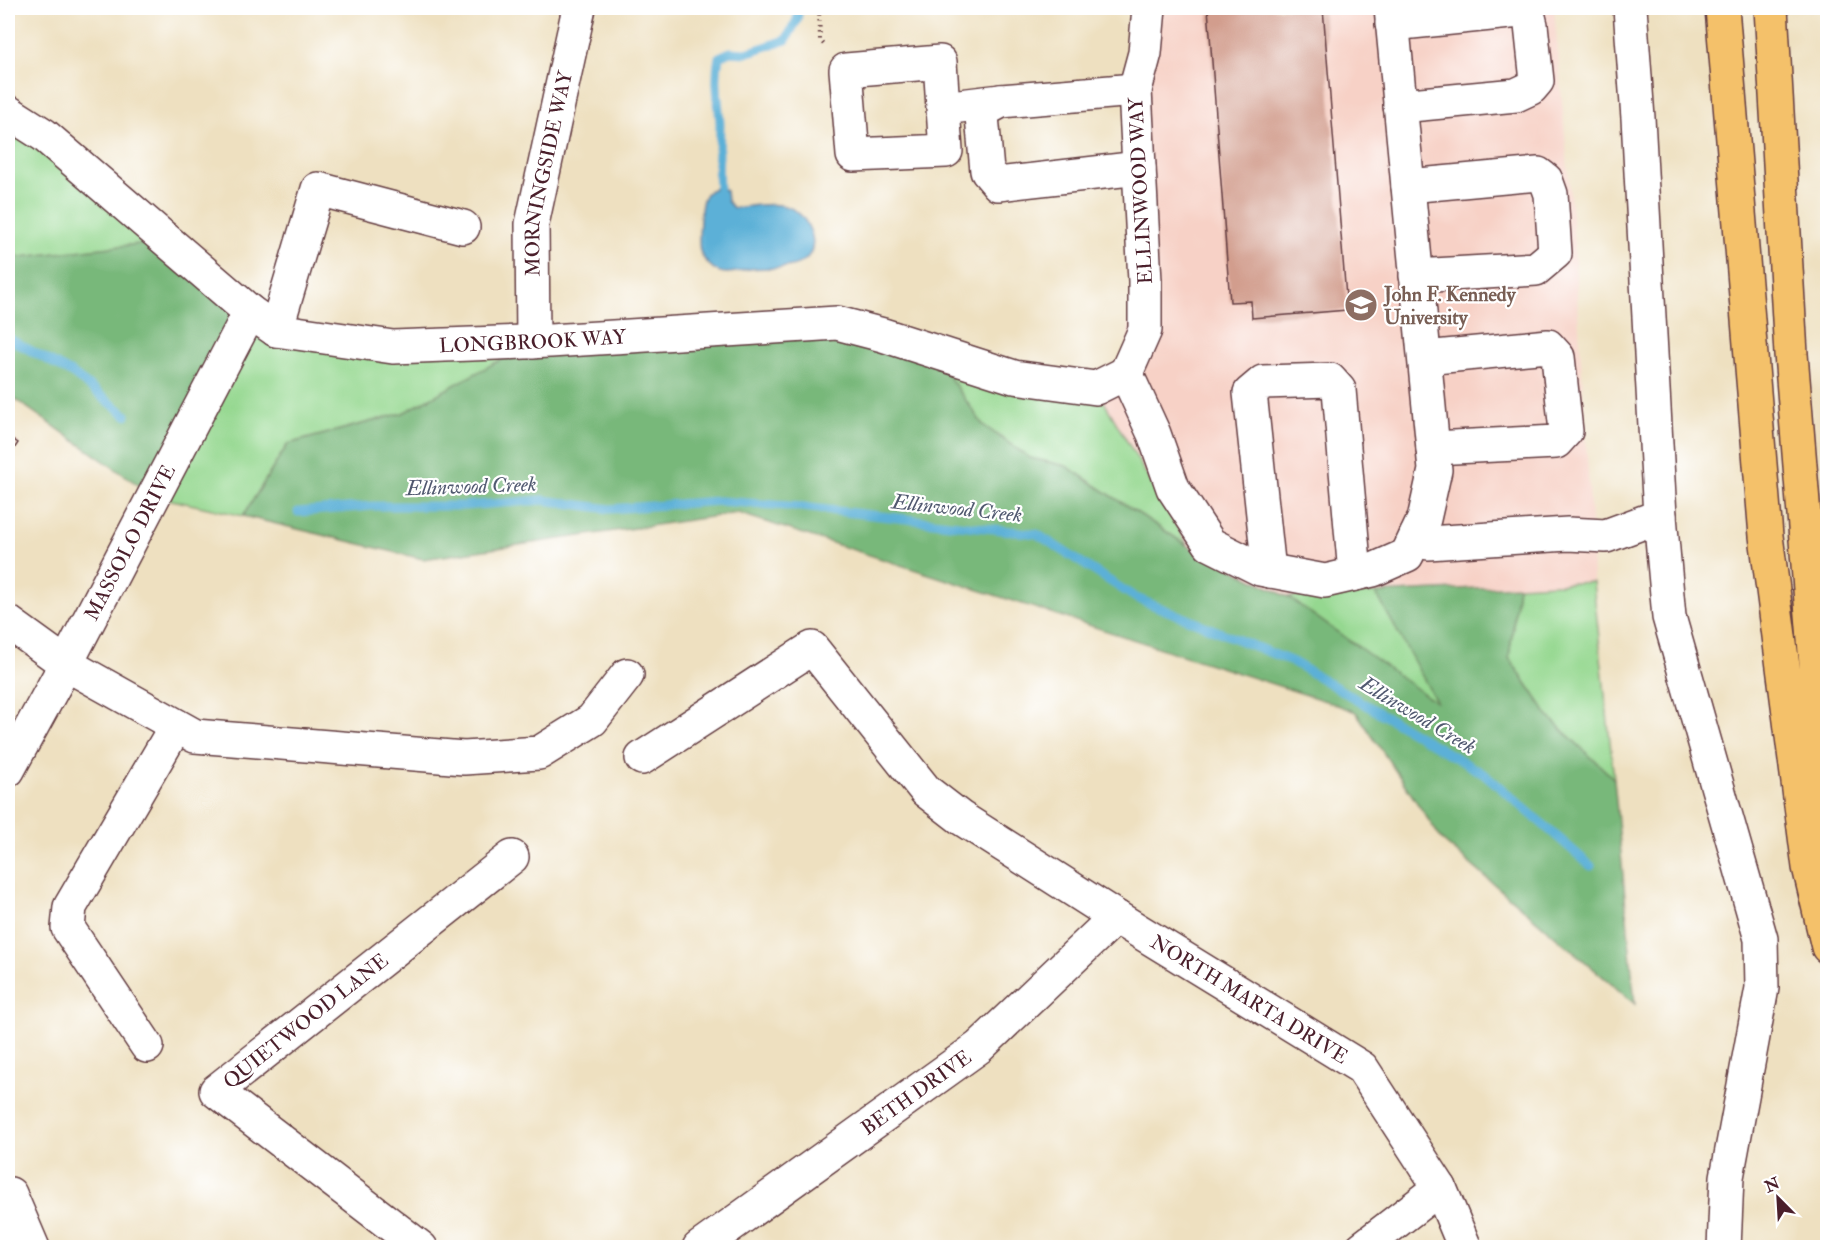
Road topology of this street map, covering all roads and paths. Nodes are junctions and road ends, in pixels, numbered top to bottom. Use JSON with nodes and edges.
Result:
{"nodes":[{"id":1,"x":579,"y":8,"type":"edge"},
{"id":2,"x":1149,"y":8,"type":"edge"},
{"id":3,"x":1630,"y":8,"type":"edge"},
{"id":4,"x":1722,"y":8,"type":"edge"},
{"id":5,"x":1771,"y":8,"type":"edge"},
{"id":6,"x":1391,"y":16,"type":"edge"},
{"id":7,"x":1135,"y":90,"type":"junction"},
{"id":8,"x":1001,"y":101,"type":"junction"},
{"id":9,"x":1400,"y":106,"type":"junction"},
{"id":10,"x":942,"y":108,"type":"dead end"},
{"id":11,"x":8,"y":112,"type":"edge"},
{"id":12,"x":1139,"y":168,"type":"junction"},
{"id":13,"x":1408,"y":186,"type":"junction"},
{"id":14,"x":463,"y":226,"type":"dead end"},
{"id":15,"x":1416,"y":276,"type":"junction"},
{"id":16,"x":250,"y":312,"type":"junction"},
{"id":17,"x":276,"y":330,"type":"junction"},
{"id":18,"x":533,"y":342,"type":"junction"},
{"id":19,"x":1425,"y":358,"type":"junction"},
{"id":20,"x":1126,"y":373,"type":"junction"},
{"id":21,"x":1433,"y":448,"type":"junction"},
{"id":22,"x":1660,"y":516,"type":"junction"},
{"id":23,"x":1416,"y":536,"type":"junction"},
{"id":24,"x":1269,"y":571,"type":"junction"},
{"id":25,"x":1354,"y":574,"type":"junction"},
{"id":26,"x":8,"y":622,"type":"edge"},
{"id":27,"x":66,"y":664,"type":"junction"},
{"id":28,"x":627,"y":675,"type":"dead end"},
{"id":29,"x":176,"y":726,"type":"junction"},
{"id":30,"x":642,"y":758,"type":"dead end"},
{"id":31,"x":8,"y":770,"type":"edge"},
{"id":32,"x":1827,"y":812,"type":"edge"},
{"id":33,"x":512,"y":857,"type":"dead end"},
{"id":34,"x":1116,"y":917,"type":"junction"},
{"id":35,"x":1827,"y":947,"type":"edge"},
{"id":36,"x":147,"y":1046,"type":"dead end"},
{"id":37,"x":1440,"y":1188,"type":"junction"},
{"id":38,"x":10,"y":1194,"type":"dead end"},
{"id":39,"x":33,"y":1248,"type":"edge"},
{"id":40,"x":421,"y":1248,"type":"edge"},
{"id":41,"x":699,"y":1248,"type":"edge"},
{"id":42,"x":1362,"y":1248,"type":"edge"},
{"id":43,"x":1465,"y":1248,"type":"edge"},
{"id":44,"x":1724,"y":1248,"type":"edge"}],
"edges":[{"from":1,"to":18,"type":"street","name":"MORNINGSIDE WAY"},
{"from":2,"to":7,"type":"street","name":"ELLINWOOD WAY"},
{"from":3,"to":22,"type":"street"},
{"from":4,"to":35,"type":"highway"},
{"from":5,"to":32,"type":"highway"},
{"from":6,"to":9,"type":"street"},
{"from":6,"to":9,"type":"street"},
{"from":7,"to":8,"type":"street"},
{"from":7,"to":12,"type":"street","name":"ELLINWOOD WAY"},
{"from":8,"to":10,"type":"street"},
{"from":8,"to":12,"type":"street"},
{"from":9,"to":13,"type":"street"},
{"from":11,"to":16,"type":"street","name":"LONGBROOK WAY"},
{"from":12,"to":20,"type":"street","name":"ELLINWOOD WAY"},
{"from":13,"to":15,"type":"street"},
{"from":13,"to":15,"type":"street"},
{"from":14,"to":17,"type":"street"},
{"from":15,"to":19,"type":"street"},
{"from":16,"to":17,"type":"street","name":"LONGBROOK WAY"},
{"from":16,"to":27,"type":"street","name":"MASSOLO DRIVE"},
{"from":17,"to":18,"type":"street","name":"LONGBROOK WAY"},
{"from":18,"to":20,"type":"street","name":"LONGBROOK WAY"},
{"from":19,"to":21,"type":"street"},
{"from":19,"to":21,"type":"street"},
{"from":20,"to":24,"type":"street"},
{"from":21,"to":23,"type":"street"},
{"from":22,"to":23,"type":"street"},
{"from":22,"to":44,"type":"street"},
{"from":23,"to":25,"type":"street"},
{"from":24,"to":25,"type":"street"},
{"from":24,"to":25,"type":"street"},
{"from":26,"to":27,"type":"street"},
{"from":27,"to":29,"type":"street"},
{"from":27,"to":31,"type":"street","name":"MASSOLO DRIVE"},
{"from":28,"to":29,"type":"street"},
{"from":29,"to":36,"type":"street"},
{"from":30,"to":34,"type":"street","name":"NORTH MARTA DRIVE"},
{"from":33,"to":40,"type":"street","name":"QUIETWOOD LANE"},
{"from":34,"to":37,"type":"street","name":"NORTH MARTA DRIVE"},
{"from":34,"to":41,"type":"street","name":"BETH DRIVE"},
{"from":37,"to":42,"type":"street"},
{"from":37,"to":43,"type":"street","name":"NORTH MARTA DRIVE"},
{"from":38,"to":39,"type":"street"}]}
